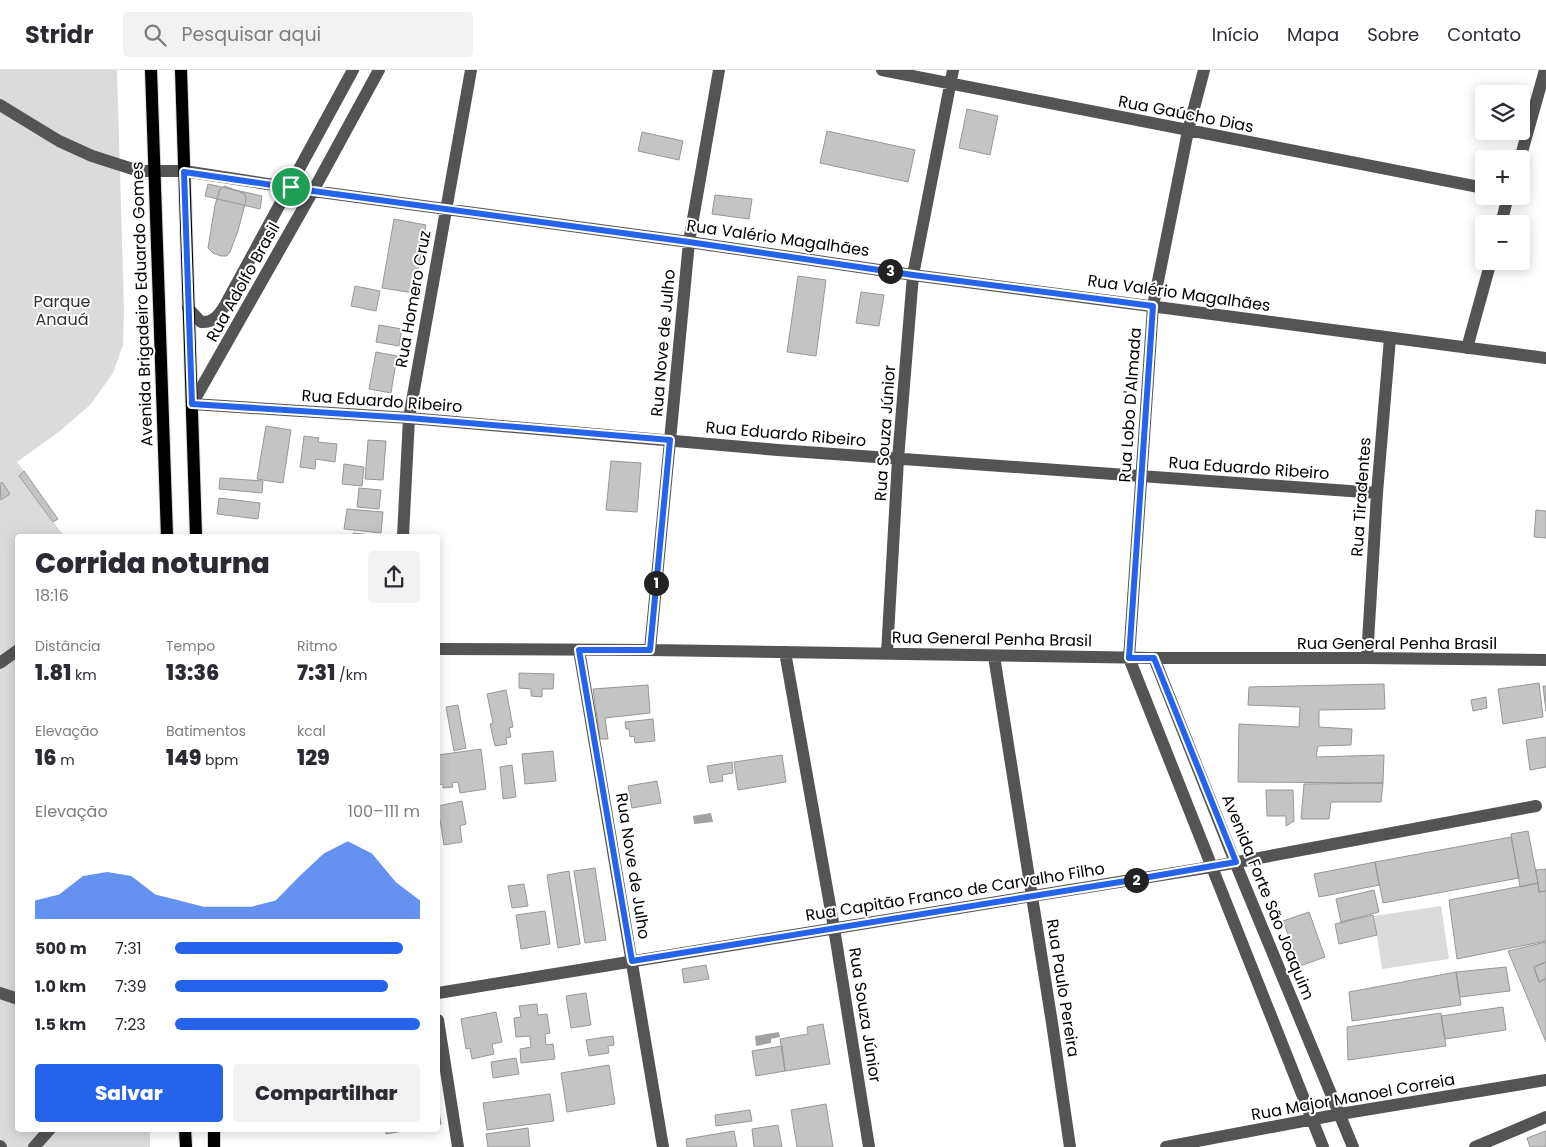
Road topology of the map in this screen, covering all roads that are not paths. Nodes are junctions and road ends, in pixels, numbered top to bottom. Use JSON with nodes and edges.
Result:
{"nodes":[{"id":1,"x":151,"y":70,"type":"edge"},
{"id":2,"x":181,"y":70,"type":"edge"},
{"id":3,"x":353,"y":70,"type":"edge"},
{"id":4,"x":379,"y":70,"type":"edge"},
{"id":5,"x":471,"y":70,"type":"edge"},
{"id":6,"x":719,"y":70,"type":"edge"},
{"id":7,"x":882,"y":70,"type":"edge"},
{"id":8,"x":953,"y":70,"type":"edge"},
{"id":9,"x":1204,"y":70,"type":"edge"},
{"id":10,"x":1545,"y":70,"type":"edge"},
{"id":11,"x":950,"y":84,"type":"junction"},
{"id":12,"x":0,"y":106,"type":"edge"},
{"id":13,"x":1188,"y":131,"type":"junction"},
{"id":14,"x":1523,"y":150,"type":"edge"},
{"id":15,"x":154,"y":170,"type":"junction"},
{"id":16,"x":184,"y":172,"type":"junction"},
{"id":17,"x":1475,"y":186,"type":"edge"},
{"id":18,"x":291,"y":187,"type":"junction"},
{"id":19,"x":313,"y":191,"type":"junction"},
{"id":20,"x":445,"y":208,"type":"junction"},
{"id":21,"x":689,"y":242,"type":"junction"},
{"id":22,"x":1489,"y":270,"type":"edge"},
{"id":23,"x":913,"y":275,"type":"junction"},
{"id":24,"x":1153,"y":306,"type":"junction"},
{"id":25,"x":188,"y":308,"type":"junction"},
{"id":26,"x":1390,"y":338,"type":"junction"},
{"id":27,"x":1467,"y":348,"type":"junction"},
{"id":28,"x":1546,"y":358,"type":"edge"},
{"id":29,"x":192,"y":404,"type":"junction"},
{"id":30,"x":409,"y":418,"type":"junction"},
{"id":31,"x":670,"y":440,"type":"junction"},
{"id":32,"x":898,"y":459,"type":"junction"},
{"id":33,"x":1142,"y":477,"type":"junction"},
{"id":34,"x":1377,"y":493,"type":"junction"},
{"id":35,"x":167,"y":534,"type":"edge"},
{"id":36,"x":196,"y":534,"type":"edge"},
{"id":37,"x":403,"y":534,"type":"edge"},
{"id":38,"x":440,"y":649,"type":"edge"},
{"id":39,"x":579,"y":650,"type":"junction"},
{"id":40,"x":650,"y":650,"type":"junction"},
{"id":41,"x":15,"y":652,"type":"edge"},
{"id":42,"x":785,"y":652,"type":"junction"},
{"id":43,"x":887,"y":653,"type":"junction"},
{"id":44,"x":994,"y":656,"type":"junction"},
{"id":45,"x":1129,"y":658,"type":"junction"},
{"id":46,"x":1154,"y":658,"type":"junction"},
{"id":47,"x":1367,"y":658,"type":"junction"},
{"id":48,"x":1546,"y":660,"type":"edge"},
{"id":49,"x":0,"y":663,"type":"edge"},
{"id":50,"x":1536,"y":806,"type":"dead end"},
{"id":51,"x":1236,"y":862,"type":"junction"},
{"id":52,"x":1211,"y":867,"type":"junction"},
{"id":53,"x":1032,"y":896,"type":"junction"},
{"id":54,"x":834,"y":928,"type":"junction"},
{"id":55,"x":632,"y":961,"type":"junction"},
{"id":56,"x":0,"y":993,"type":"edge"},
{"id":57,"x":440,"y":993,"type":"edge"},
{"id":58,"x":15,"y":998,"type":"edge"},
{"id":59,"x":440,"y":1033,"type":"edge"},
{"id":60,"x":1546,"y":1080,"type":"edge"},
{"id":61,"x":1340,"y":1114,"type":"junction"},
{"id":62,"x":1546,"y":1117,"type":"edge"},
{"id":63,"x":1312,"y":1120,"type":"junction"},
{"id":64,"x":47,"y":1132,"type":"edge"},
{"id":65,"x":185,"y":1132,"type":"edge"},
{"id":66,"x":214,"y":1132,"type":"edge"},
{"id":67,"x":34,"y":1147,"type":"edge"},
{"id":68,"x":186,"y":1147,"type":"edge"},
{"id":69,"x":214,"y":1147,"type":"edge"},
{"id":70,"x":458,"y":1147,"type":"edge"},
{"id":71,"x":663,"y":1147,"type":"edge"},
{"id":72,"x":869,"y":1147,"type":"edge"},
{"id":73,"x":1070,"y":1147,"type":"edge"},
{"id":74,"x":1166,"y":1147,"type":"edge"},
{"id":75,"x":1323,"y":1147,"type":"edge"},
{"id":76,"x":1354,"y":1147,"type":"edge"},
{"id":77,"x":1475,"y":1147,"type":"edge"}],
"edges":[{"from":1,"to":15,"type":"main road","name":"Avenida Brigadeiro Eduardo Gomes"},
{"from":2,"to":16,"type":"main road"},
{"from":3,"to":18,"type":"street","name":"Rua Adolfo Brasil"},
{"from":4,"to":19,"type":"street","name":"Rua Adolfo Brasil"},
{"from":5,"to":20,"type":"street","name":"Rua Homero Cruz"},
{"from":6,"to":21,"type":"street","name":"Rua Nove de Julho"},
{"from":7,"to":11,"type":"street","name":"Rua Gaúcho Dias"},
{"from":8,"to":11,"type":"street","name":"Rua Souza Júnior"},
{"from":9,"to":13,"type":"street","name":"Rua Lobo D'Almada"},
{"from":10,"to":14,"type":"street"},
{"from":11,"to":13,"type":"street","name":"Rua Gaúcho Dias"},
{"from":11,"to":23,"type":"street","name":"Rua Souza Júnior"},
{"from":12,"to":15,"type":"street","name":"Rua Valério Magalhães"},
{"from":13,"to":17,"type":"street","name":"Rua Gaúcho Dias"},
{"from":13,"to":24,"type":"street","name":"Rua Lobo D'Almada"},
{"from":15,"to":16,"type":"street","name":"Rua Valério Magalhães"},
{"from":15,"to":35,"type":"main road","name":"Avenida Brigadeiro Eduardo Gomes"},
{"from":16,"to":18,"type":"street","name":"Rua Valério Magalhães"},
{"from":16,"to":25,"type":"main road"},
{"from":18,"to":19,"type":"street","name":"Rua Valério Magalhães"},
{"from":18,"to":25,"type":"street","name":"Rua Adolfo Brasil"},
{"from":19,"to":20,"type":"street","name":"Rua Valério Magalhães"},
{"from":19,"to":29,"type":"street","name":"Rua Adolfo Brasil"},
{"from":20,"to":21,"type":"street","name":"Rua Valério Magalhães"},
{"from":20,"to":30,"type":"street","name":"Rua Homero Cruz"},
{"from":21,"to":23,"type":"street","name":"Rua Valério Magalhães"},
{"from":21,"to":31,"type":"street","name":"Rua Nove de Julho"},
{"from":22,"to":27,"type":"street"},
{"from":23,"to":24,"type":"street","name":"Rua Valério Magalhães"},
{"from":23,"to":32,"type":"street","name":"Rua Souza Júnior"},
{"from":24,"to":26,"type":"street","name":"Rua Valério Magalhães"},
{"from":24,"to":33,"type":"street","name":"Rua Lobo D'Almada"},
{"from":25,"to":29,"type":"main road"},
{"from":26,"to":27,"type":"street","name":"Rua Valério Magalhães"},
{"from":26,"to":34,"type":"street","name":"Rua Tiradentes"},
{"from":27,"to":28,"type":"street","name":"Rua Valério Magalhães"},
{"from":29,"to":30,"type":"street","name":"Rua Eduardo Ribeiro"},
{"from":29,"to":36,"type":"main road"},
{"from":30,"to":31,"type":"street","name":"Rua Eduardo Ribeiro"},
{"from":30,"to":37,"type":"street","name":"Rua Homero Cruz"},
{"from":31,"to":32,"type":"street","name":"Rua Eduardo Ribeiro"},
{"from":31,"to":40,"type":"street","name":"Rua Nove de Julho"},
{"from":32,"to":33,"type":"street","name":"Rua Eduardo Ribeiro"},
{"from":32,"to":43,"type":"street","name":"Rua Souza Júnior"},
{"from":33,"to":34,"type":"street","name":"Rua Eduardo Ribeiro"},
{"from":33,"to":45,"type":"street","name":"Rua Lobo D'Almada"},
{"from":34,"to":47,"type":"street","name":"Rua Tiradentes"},
{"from":38,"to":39,"type":"street","name":"Rua General Penha Brasil"},
{"from":39,"to":40,"type":"street","name":"Rua General Penha Brasil"},
{"from":39,"to":55,"type":"street","name":"Rua Nove de Julho"},
{"from":40,"to":42,"type":"street","name":"Rua General Penha Brasil"},
{"from":41,"to":49,"type":"street"},
{"from":42,"to":43,"type":"street","name":"Rua General Penha Brasil"},
{"from":42,"to":54,"type":"street","name":"Rua Souza Júnior"},
{"from":43,"to":44,"type":"street","name":"Rua General Penha Brasil"},
{"from":44,"to":45,"type":"street","name":"Rua General Penha Brasil"},
{"from":44,"to":53,"type":"street","name":"Rua Paulo Pereira"},
{"from":45,"to":46,"type":"street","name":"Rua General Penha Brasil"},
{"from":45,"to":52,"type":"street"},
{"from":46,"to":47,"type":"street","name":"Rua General Penha Brasil"},
{"from":46,"to":51,"type":"street","name":"Avenida Forte São Joaquim"},
{"from":47,"to":48,"type":"street","name":"Rua General Penha Brasil"},
{"from":50,"to":51,"type":"street","name":"Rua Capitão Franco de Carvalho Filho"},
{"from":51,"to":52,"type":"street","name":"Rua Capitão Franco de Carvalho Filho"},
{"from":51,"to":61,"type":"street","name":"Avenida Forte São Joaquim"},
{"from":52,"to":53,"type":"street","name":"Rua Capitão Franco de Carvalho Filho"},
{"from":52,"to":63,"type":"street"},
{"from":53,"to":54,"type":"street","name":"Rua Capitão Franco de Carvalho Filho"},
{"from":53,"to":73,"type":"street","name":"Rua Paulo Pereira"},
{"from":54,"to":55,"type":"street","name":"Rua Capitão Franco de Carvalho Filho"},
{"from":54,"to":72,"type":"street","name":"Rua Souza Júnior"},
{"from":55,"to":57,"type":"street","name":"Rua Capitão Franco de Carvalho Filho"},
{"from":55,"to":71,"type":"street","name":"Rua Nove de Julho"},
{"from":56,"to":58,"type":"street"},
{"from":59,"to":70,"type":"street"},
{"from":60,"to":61,"type":"street","name":"Rua Major Manoel Correia"},
{"from":61,"to":63,"type":"street","name":"Rua Major Manoel Correia"},
{"from":61,"to":76,"type":"street","name":"Avenida Forte São Joaquim"},
{"from":62,"to":77,"type":"street"},
{"from":63,"to":74,"type":"street","name":"Rua Major Manoel Correia"},
{"from":63,"to":75,"type":"street"},
{"from":64,"to":67,"type":"street"},
{"from":65,"to":68,"type":"main road"},
{"from":66,"to":69,"type":"main road"}]}
